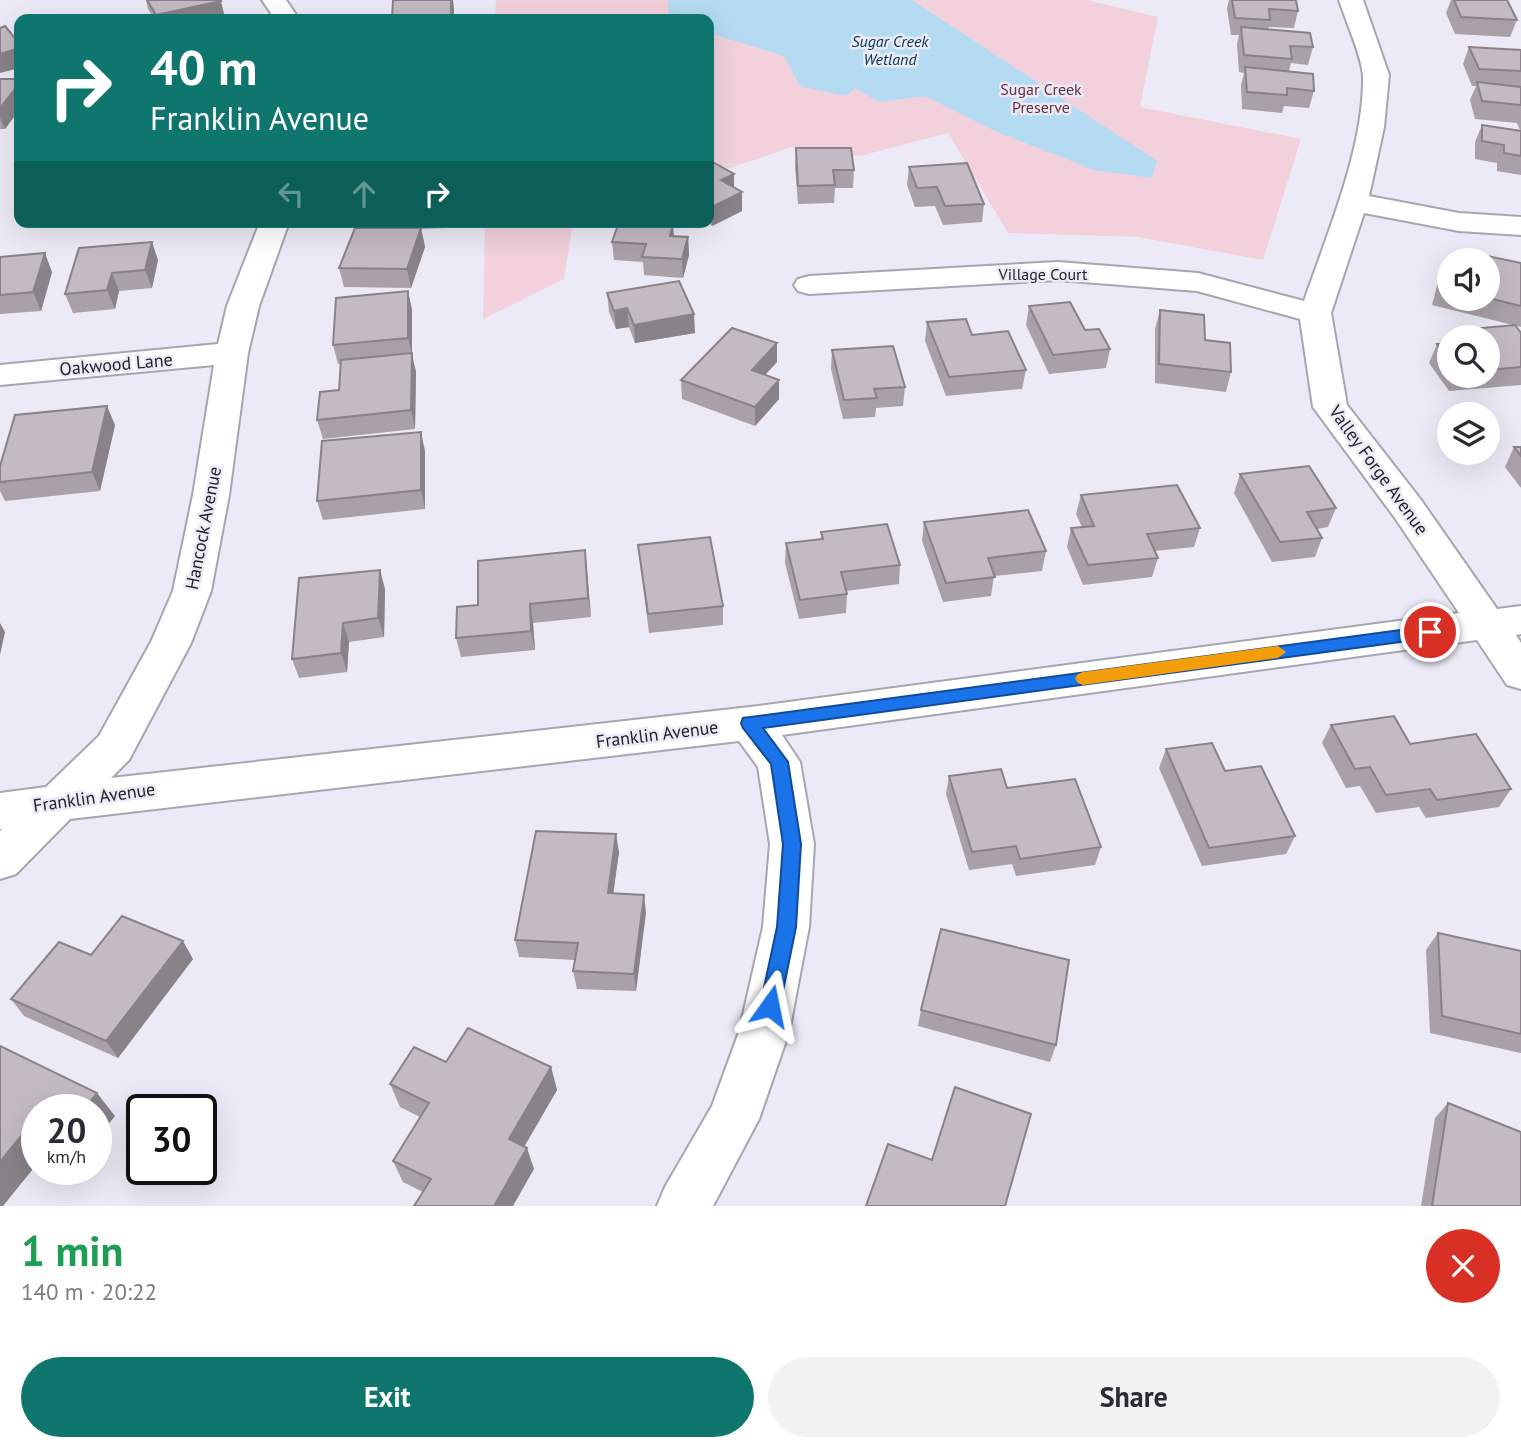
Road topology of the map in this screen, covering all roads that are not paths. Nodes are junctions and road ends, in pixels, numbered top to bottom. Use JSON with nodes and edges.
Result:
{"nodes":[{"id":1,"x":1352,"y":0,"type":"edge"},
{"id":2,"x":1353,"y":202,"type":"junction"},
{"id":3,"x":1521,"y":226,"type":"edge"},
{"id":4,"x":273,"y":228,"type":"edge"},
{"id":5,"x":808,"y":285,"type":"dead end"},
{"id":6,"x":1315,"y":313,"type":"junction"},
{"id":7,"x":232,"y":353,"type":"junction"},
{"id":8,"x":0,"y":375,"type":"edge"},
{"id":9,"x":1505,"y":622,"type":"edge"},
{"id":10,"x":1521,"y":674,"type":"edge"},
{"id":11,"x":749,"y":723,"type":"junction"},
{"id":12,"x":58,"y":802,"type":"junction"},
{"id":13,"x":0,"y":811,"type":"edge"},
{"id":14,"x":0,"y":860,"type":"edge"},
{"id":15,"x":684,"y":1206,"type":"edge"}],
"edges":[{"from":1,"to":2,"type":"street","name":"Valley Forge Avenue"},
{"from":2,"to":3,"type":"street"},
{"from":2,"to":6,"type":"street","name":"Valley Forge Avenue"},
{"from":4,"to":7,"type":"street","name":"Hancock Avenue"},
{"from":5,"to":6,"type":"street","name":"Village Court"},
{"from":6,"to":9,"type":"street","name":"Valley Forge Avenue"},
{"from":7,"to":8,"type":"street","name":"Oakwood Lane"},
{"from":7,"to":12,"type":"street","name":"Hancock Avenue"},
{"from":9,"to":10,"type":"street","name":"Valley Forge Avenue"},
{"from":9,"to":11,"type":"street","name":"Franklin Avenue"},
{"from":11,"to":12,"type":"street","name":"Franklin Avenue"},
{"from":11,"to":15,"type":"street"},
{"from":12,"to":13,"type":"street","name":"Franklin Avenue"},
{"from":12,"to":14,"type":"street","name":"Hancock Avenue"}]}
